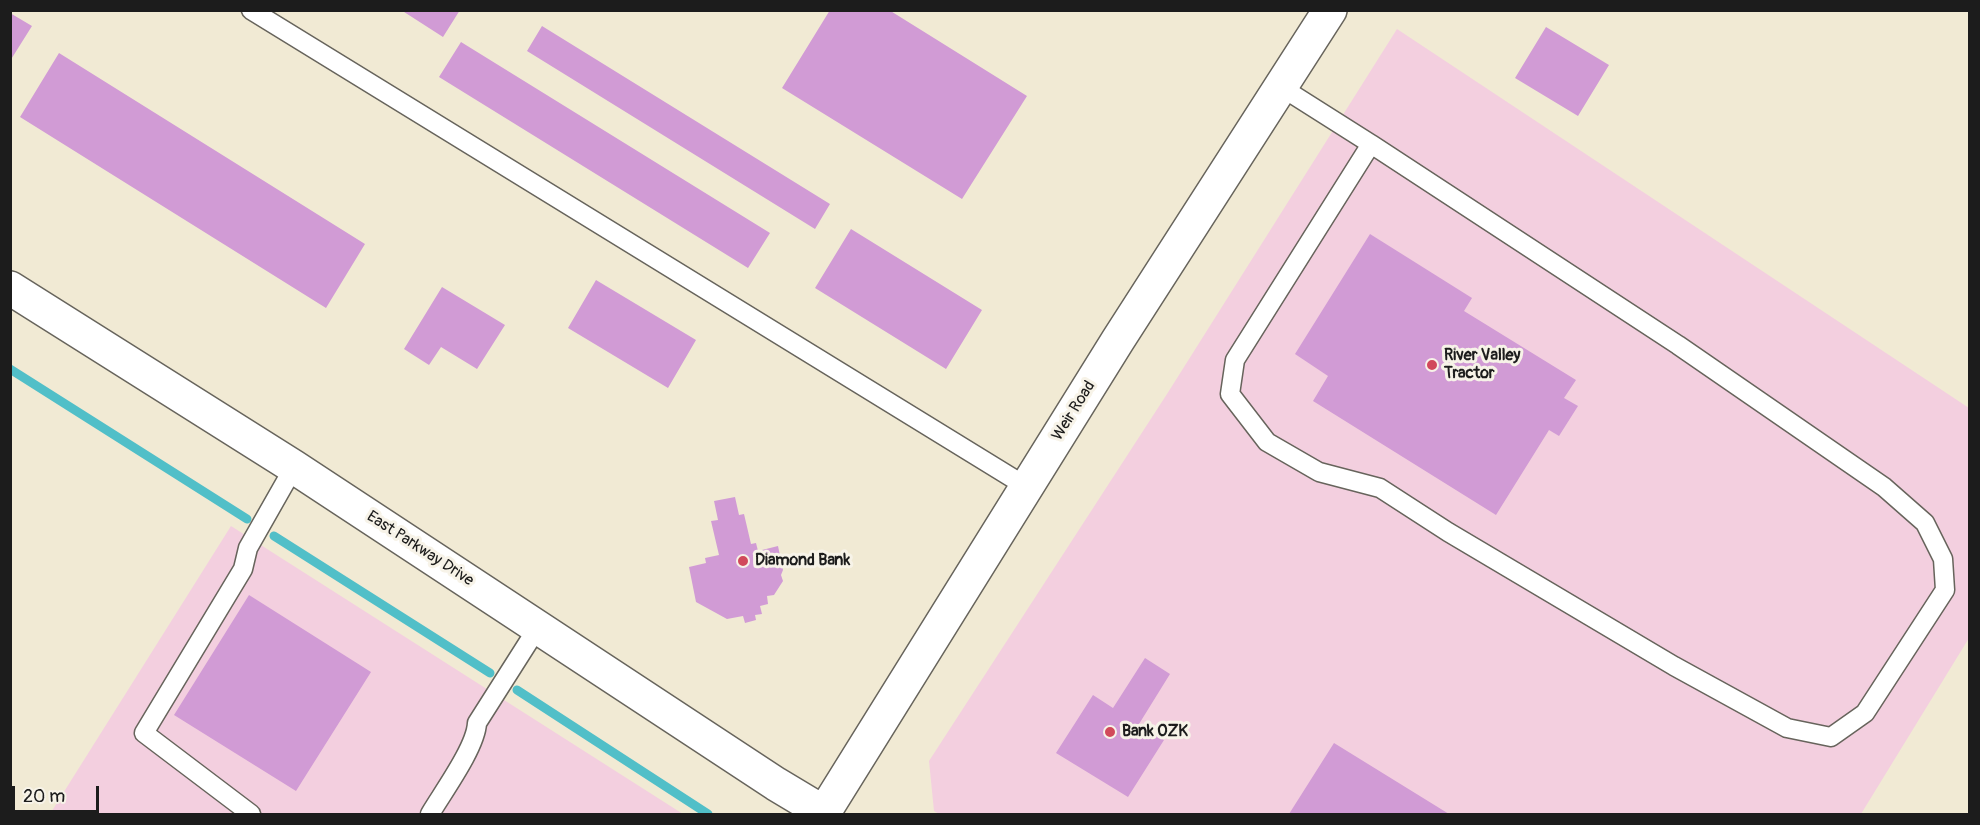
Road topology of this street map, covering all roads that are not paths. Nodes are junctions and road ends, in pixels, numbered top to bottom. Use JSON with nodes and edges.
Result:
{"nodes":[{"id":1,"x":251,"y":10,"type":"edge"},
{"id":2,"x":1330,"y":10,"type":"edge"},
{"id":3,"x":1281,"y":87,"type":"junction"},
{"id":4,"x":1371,"y":144,"type":"junction"},
{"id":5,"x":10,"y":288,"type":"edge"},
{"id":6,"x":294,"y":467,"type":"junction"},
{"id":7,"x":1027,"y":487,"type":"junction"},
{"id":8,"x":538,"y":627,"type":"junction"},
{"id":9,"x":251,"y":814,"type":"edge"},
{"id":10,"x":430,"y":814,"type":"edge"},
{"id":11,"x":824,"y":814,"type":"edge"}],
"edges":[{"from":1,"to":7,"type":"lane"},
{"from":2,"to":3,"type":"main road","name":"Weir Road"},
{"from":3,"to":4,"type":"lane"},
{"from":3,"to":7,"type":"main road","name":"Weir Road"},
{"from":4,"to":4,"type":"lane"},
{"from":5,"to":6,"type":"main road","name":"East Parkway Drive"},
{"from":6,"to":8,"type":"main road","name":"East Parkway Drive"},
{"from":6,"to":9,"type":"lane"},
{"from":7,"to":11,"type":"main road","name":"Weir Road"},
{"from":8,"to":10,"type":"lane"},
{"from":8,"to":11,"type":"main road","name":"East Parkway Drive"}]}
